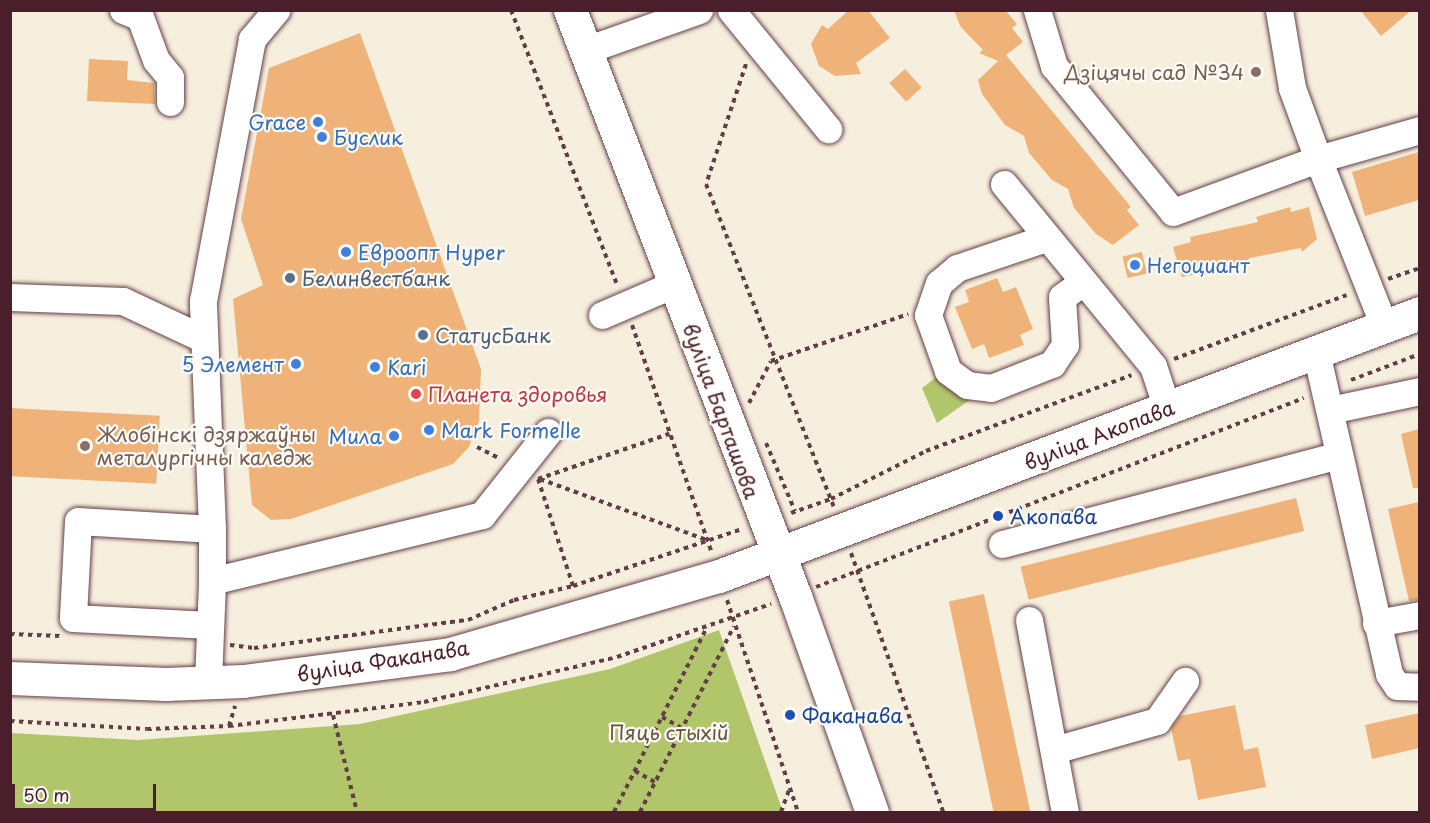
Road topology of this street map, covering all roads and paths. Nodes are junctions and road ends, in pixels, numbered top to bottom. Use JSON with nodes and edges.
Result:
{"nodes":[{"id":1,"x":123,"y":10,"type":"edge"},
{"id":2,"x":276,"y":10,"type":"edge"},
{"id":3,"x":570,"y":10,"type":"edge"},
{"id":4,"x":699,"y":10,"type":"edge"},
{"id":5,"x":731,"y":10,"type":"edge"},
{"id":6,"x":1037,"y":10,"type":"edge"},
{"id":7,"x":1279,"y":10,"type":"edge"},
{"id":8,"x":754,"y":39,"type":"junction"},
{"id":9,"x":586,"y":50,"type":"junction"},
{"id":10,"x":170,"y":102,"type":"dead end"},
{"id":11,"x":828,"y":129,"type":"dead end"},
{"id":12,"x":1419,"y":130,"type":"edge"},
{"id":13,"x":1318,"y":159,"type":"junction"},
{"id":14,"x":1004,"y":184,"type":"dead end"},
{"id":15,"x":1046,"y":238,"type":"junction"},
{"id":16,"x":1419,"y":268,"type":"edge"},
{"id":17,"x":1083,"y":282,"type":"junction"},
{"id":18,"x":674,"y":284,"type":"junction"},
{"id":19,"x":1368,"y":287,"type":"junction"},
{"id":20,"x":10,"y":297,"type":"edge"},
{"id":21,"x":929,"y":307,"type":"junction"},
{"id":22,"x":1419,"y":313,"type":"edge"},
{"id":23,"x":602,"y":315,"type":"dead end"},
{"id":24,"x":1384,"y":326,"type":"junction"},
{"id":25,"x":202,"y":338,"type":"junction"},
{"id":26,"x":1316,"y":352,"type":"junction"},
{"id":27,"x":1419,"y":354,"type":"edge"},
{"id":28,"x":771,"y":361,"type":"junction"},
{"id":29,"x":1153,"y":366,"type":"junction"},
{"id":30,"x":1419,"y":391,"type":"edge"},
{"id":31,"x":1328,"y":400,"type":"junction"},
{"id":32,"x":1167,"y":408,"type":"junction"},
{"id":33,"x":753,"y":412,"type":"dead end"},
{"id":34,"x":548,"y":432,"type":"dead end"},
{"id":35,"x":669,"y":434,"type":"dead end"},
{"id":36,"x":762,"y":434,"type":"dead end"},
{"id":37,"x":477,"y":447,"type":"dead end"},
{"id":38,"x":1335,"y":456,"type":"junction"},
{"id":39,"x":528,"y":473,"type":"junction"},
{"id":40,"x":831,"y":499,"type":"junction"},
{"id":41,"x":795,"y":511,"type":"junction"},
{"id":42,"x":837,"y":514,"type":"dead end"},
{"id":43,"x":781,"y":516,"type":"dead end"},
{"id":44,"x":742,"y":529,"type":"dead end"},
{"id":45,"x":212,"y":530,"type":"junction"},
{"id":46,"x":708,"y":540,"type":"junction"},
{"id":47,"x":1002,"y":544,"type":"dead end"},
{"id":48,"x":848,"y":546,"type":"dead end"},
{"id":49,"x":777,"y":555,"type":"junction"},
{"id":50,"x":858,"y":572,"type":"junction"},
{"id":51,"x":212,"y":581,"type":"junction"},
{"id":52,"x":573,"y":586,"type":"junction"},
{"id":53,"x":816,"y":587,"type":"dead end"},
{"id":54,"x":725,"y":594,"type":"dead end"},
{"id":55,"x":771,"y":604,"type":"dead end"},
{"id":56,"x":1419,"y":615,"type":"edge"},
{"id":57,"x":732,"y":618,"type":"junction"},
{"id":58,"x":1029,"y":620,"type":"dead end"},
{"id":59,"x":1376,"y":623,"type":"junction"},
{"id":60,"x":707,"y":626,"type":"junction"},
{"id":61,"x":735,"y":626,"type":"junction"},
{"id":62,"x":10,"y":634,"type":"edge"},
{"id":63,"x":209,"y":634,"type":"junction"},
{"id":64,"x":69,"y":637,"type":"dead end"},
{"id":65,"x":10,"y":678,"type":"edge"},
{"id":66,"x":1185,"y":681,"type":"dead end"},
{"id":67,"x":208,"y":682,"type":"junction"},
{"id":68,"x":1419,"y":687,"type":"edge"},
{"id":69,"x":333,"y":715,"type":"junction"},
{"id":70,"x":662,"y":717,"type":"junction"},
{"id":71,"x":10,"y":721,"type":"edge"},
{"id":72,"x":682,"y":728,"type":"junction"},
{"id":73,"x":1053,"y":750,"type":"junction"},
{"id":74,"x":635,"y":771,"type":"junction"},
{"id":75,"x":655,"y":782,"type":"junction"},
{"id":76,"x":789,"y":789,"type":"junction"},
{"id":77,"x":357,"y":813,"type":"edge"},
{"id":78,"x":614,"y":813,"type":"edge"},
{"id":79,"x":639,"y":813,"type":"edge"},
{"id":80,"x":781,"y":813,"type":"edge"},
{"id":81,"x":798,"y":813,"type":"edge"},
{"id":82,"x":872,"y":813,"type":"edge"},
{"id":83,"x":943,"y":813,"type":"edge"},
{"id":84,"x":1065,"y":813,"type":"edge"}],
"edges":[{"from":1,"to":10,"type":"lane"},
{"from":2,"to":25,"type":"lane"},
{"from":3,"to":9,"type":"main road","name":"вуліца Барташова"},
{"from":4,"to":9,"type":"lane"},
{"from":5,"to":8,"type":"lane"},
{"from":6,"to":13,"type":"lane"},
{"from":7,"to":13,"type":"lane"},
{"from":8,"to":11,"type":"lane"},
{"from":8,"to":28,"type":"path"},
{"from":9,"to":18,"type":"main road","name":"вуліца Барташова"},
{"from":12,"to":13,"type":"lane"},
{"from":13,"to":19,"type":"lane"},
{"from":14,"to":15,"type":"lane"},
{"from":15,"to":17,"type":"lane"},
{"from":15,"to":21,"type":"lane"},
{"from":16,"to":19,"type":"path"},
{"from":17,"to":21,"type":"lane"},
{"from":17,"to":29,"type":"lane"},
{"from":18,"to":23,"type":"lane"},
{"from":18,"to":49,"type":"main road","name":"вуліца Барташова"},
{"from":19,"to":24,"type":"lane"},
{"from":19,"to":29,"type":"path"},
{"from":20,"to":25,"type":"lane"},
{"from":21,"to":28,"type":"path"},
{"from":22,"to":24,"type":"main road","name":"вуліца Акопава"},
{"from":24,"to":26,"type":"main road","name":"вуліца Акопава"},
{"from":25,"to":45,"type":"lane"},
{"from":26,"to":31,"type":"lane"},
{"from":26,"to":32,"type":"main road","name":"вуліца Акопава"},
{"from":27,"to":31,"type":"path"},
{"from":28,"to":33,"type":"path"},
{"from":28,"to":40,"type":"path"},
{"from":29,"to":32,"type":"lane"},
{"from":29,"to":40,"type":"path"},
{"from":30,"to":31,"type":"lane"},
{"from":31,"to":38,"type":"lane"},
{"from":31,"to":50,"type":"path"},
{"from":32,"to":49,"type":"main road","name":"вуліца Акопава"},
{"from":34,"to":39,"type":"lane"},
{"from":35,"to":39,"type":"path"},
{"from":36,"to":41,"type":"path"},
{"from":37,"to":39,"type":"path"},
{"from":38,"to":47,"type":"lane"},
{"from":38,"to":59,"type":"lane"},
{"from":39,"to":46,"type":"path"},
{"from":39,"to":51,"type":"lane"},
{"from":39,"to":52,"type":"path"},
{"from":40,"to":41,"type":"path"},
{"from":40,"to":42,"type":"path"},
{"from":41,"to":43,"type":"path"},
{"from":44,"to":46,"type":"path"},
{"from":45,"to":51,"type":"lane"},
{"from":45,"to":63,"type":"lane"},
{"from":46,"to":52,"type":"path"},
{"from":48,"to":50,"type":"path"},
{"from":49,"to":67,"type":"main road","name":"вуліца Факанава"},
{"from":49,"to":82,"type":"main road","name":"вуліца Барташова"},
{"from":50,"to":53,"type":"path"},
{"from":50,"to":83,"type":"path"},
{"from":51,"to":63,"type":"lane"},
{"from":52,"to":63,"type":"path"},
{"from":54,"to":57,"type":"path"},
{"from":55,"to":57,"type":"path"},
{"from":56,"to":59,"type":"lane"},
{"from":57,"to":60,"type":"path"},
{"from":57,"to":61,"type":"path"},
{"from":58,"to":73,"type":"lane"},
{"from":59,"to":68,"type":"lane"},
{"from":60,"to":69,"type":"path"},
{"from":60,"to":70,"type":"path"},
{"from":61,"to":72,"type":"path"},
{"from":61,"to":76,"type":"path"},
{"from":62,"to":64,"type":"path"},
{"from":63,"to":67,"type":"lane"},
{"from":65,"to":67,"type":"main road","name":"вуліца Факанава"},
{"from":66,"to":73,"type":"lane"},
{"from":69,"to":71,"type":"path"},
{"from":69,"to":77,"type":"path"},
{"from":70,"to":72,"type":"path"},
{"from":70,"to":74,"type":"path"},
{"from":72,"to":75,"type":"path"},
{"from":73,"to":84,"type":"lane"},
{"from":74,"to":75,"type":"path"},
{"from":74,"to":78,"type":"path"},
{"from":75,"to":79,"type":"path"},
{"from":76,"to":80,"type":"path"},
{"from":76,"to":81,"type":"path"}]}
